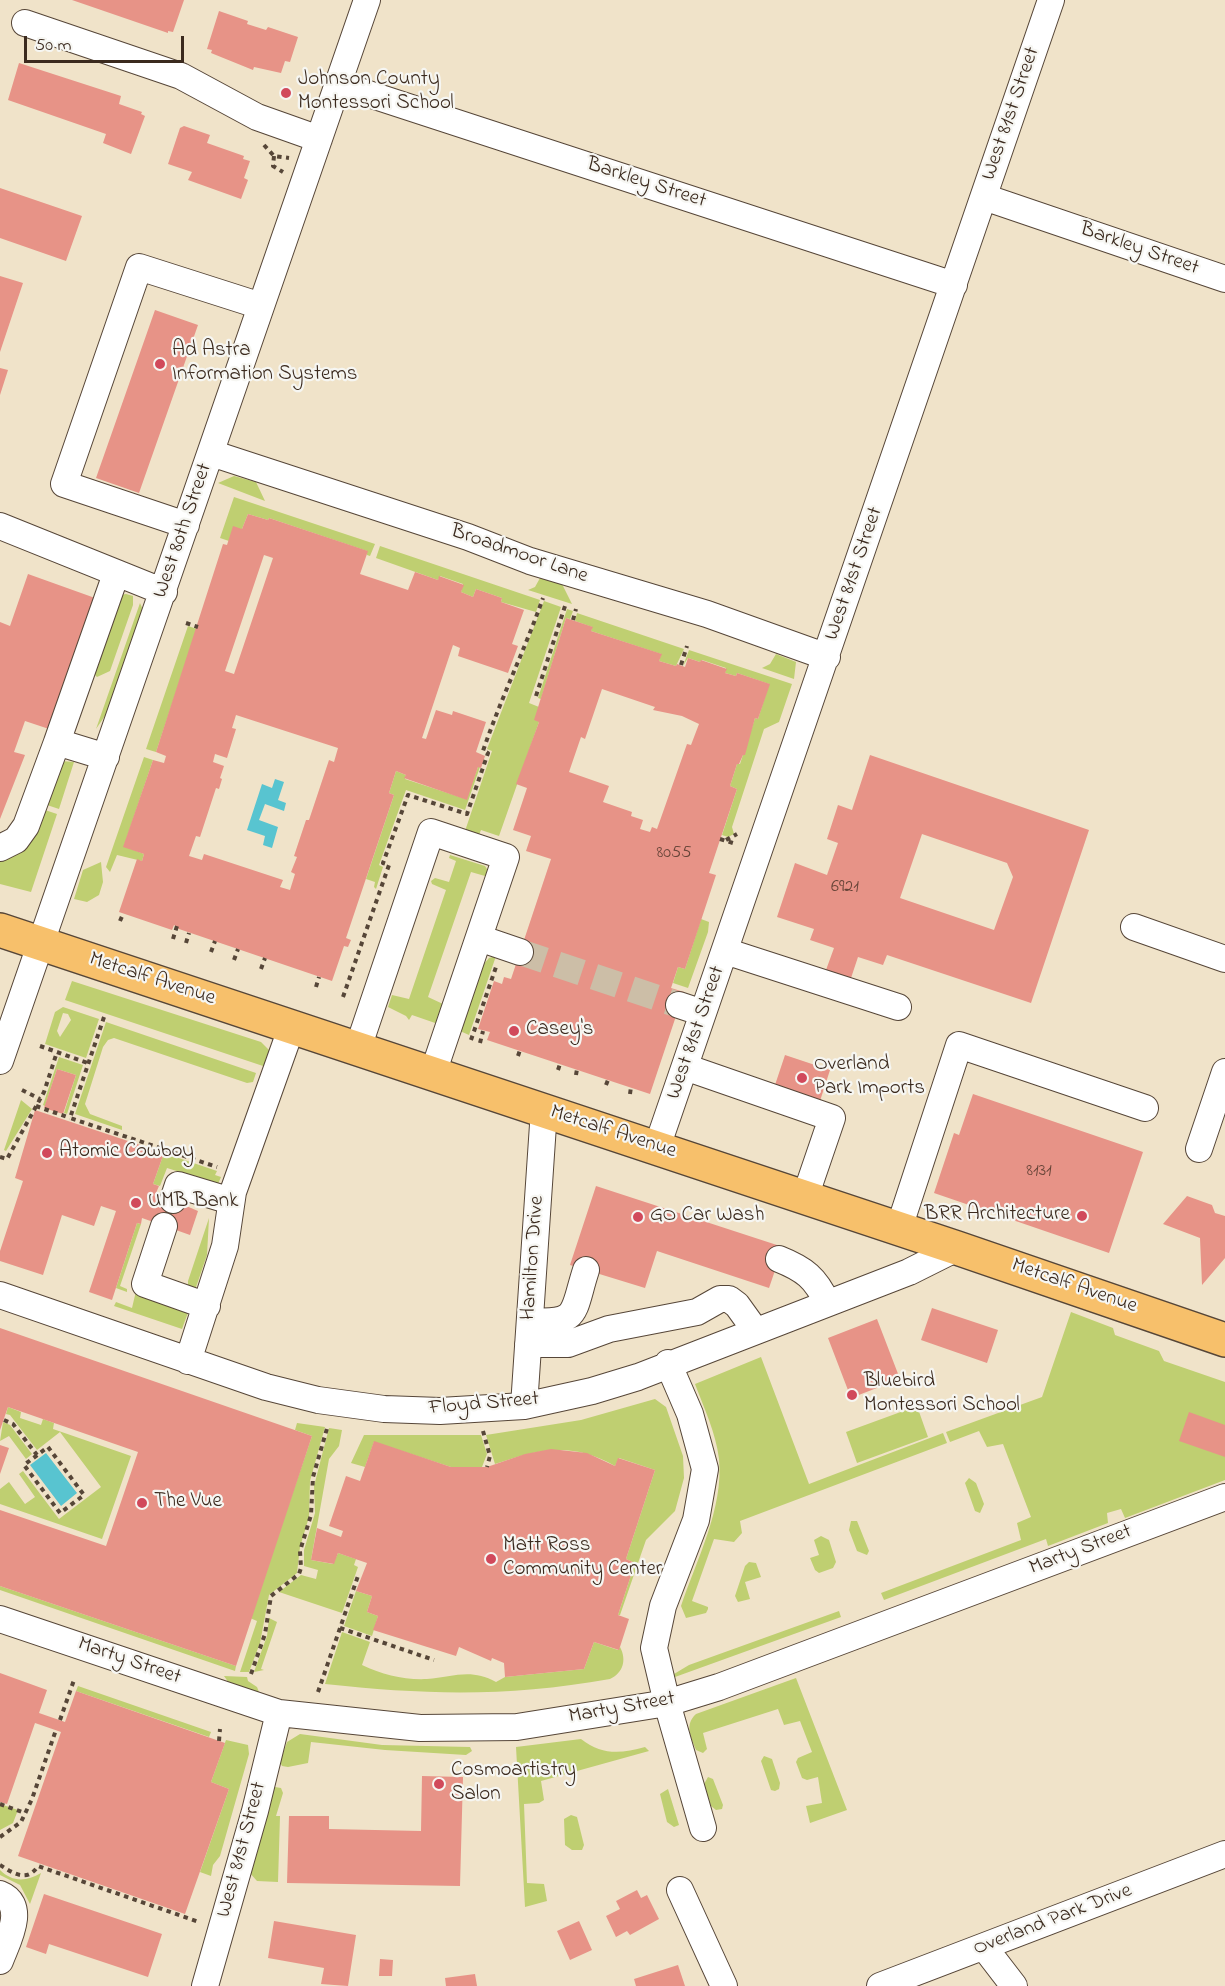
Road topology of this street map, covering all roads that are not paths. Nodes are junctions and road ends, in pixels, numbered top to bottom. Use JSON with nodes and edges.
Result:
{"nodes":[{"id":1,"x":367,"y":0,"type":"edge"},
{"id":2,"x":1051,"y":0,"type":"edge"},
{"id":3,"x":25,"y":23,"type":"dead end"},
{"id":4,"x":338,"y":84,"type":"junction"},
{"id":5,"x":319,"y":139,"type":"junction"},
{"id":6,"x":984,"y":197,"type":"junction"},
{"id":7,"x":1225,"y":279,"type":"edge"},
{"id":8,"x":954,"y":285,"type":"junction"},
{"id":9,"x":261,"y":306,"type":"junction"},
{"id":10,"x":211,"y":453,"type":"junction"},
{"id":11,"x":186,"y":525,"type":"junction"},
{"id":12,"x":2,"y":533,"type":"edge"},
{"id":13,"x":116,"y":573,"type":"junction"},
{"id":14,"x":164,"y":592,"type":"junction"},
{"id":15,"x":827,"y":657,"type":"junction"},
{"id":16,"x":57,"y":742,"type":"junction"},
{"id":17,"x":106,"y":757,"type":"junction"},
{"id":18,"x":0,"y":848,"type":"edge"},
{"id":19,"x":1134,"y":927,"type":"dead end"},
{"id":20,"x":0,"y":930,"type":"edge"},
{"id":21,"x":479,"y":938,"type":"junction"},
{"id":22,"x":40,"y":943,"type":"junction"},
{"id":23,"x":725,"y":951,"type":"junction"},
{"id":24,"x":509,"y":956,"type":"tunnel mouth"},
{"id":25,"x":1225,"y":959,"type":"edge"},
{"id":26,"x":679,"y":1005,"type":"tunnel mouth"},
{"id":27,"x":898,"y":1007,"type":"dead end"},
{"id":28,"x":703,"y":1013,"type":"junction"},
{"id":29,"x":292,"y":1026,"type":"junction"},
{"id":30,"x":358,"y":1048,"type":"junction"},
{"id":31,"x":0,"y":1061,"type":"edge"},
{"id":32,"x":685,"y":1067,"type":"junction"},
{"id":33,"x":1225,"y":1072,"type":"edge"},
{"id":34,"x":433,"y":1073,"type":"junction"},
{"id":35,"x":1145,"y":1108,"type":"dead end"},
{"id":36,"x":544,"y":1110,"type":"junction"},
{"id":37,"x":657,"y":1147,"type":"junction"},
{"id":38,"x":1199,"y":1149,"type":"dead end"},
{"id":39,"x":805,"y":1197,"type":"junction"},
{"id":40,"x":173,"y":1200,"type":"dead end"},
{"id":41,"x":231,"y":1201,"type":"junction"},
{"id":42,"x":164,"y":1226,"type":"dead end"},
{"id":43,"x":900,"y":1228,"type":"junction"},
{"id":44,"x":957,"y":1248,"type":"junction"},
{"id":45,"x":779,"y":1259,"type":"dead end"},
{"id":46,"x":586,"y":1270,"type":"dead end"},
{"id":47,"x":0,"y":1295,"type":"edge"},
{"id":48,"x":827,"y":1303,"type":"junction"},
{"id":49,"x":207,"y":1306,"type":"junction"},
{"id":50,"x":756,"y":1330,"type":"junction"},
{"id":51,"x":529,"y":1332,"type":"junction"},
{"id":52,"x":1225,"y":1340,"type":"edge"},
{"id":53,"x":188,"y":1361,"type":"junction"},
{"id":54,"x":668,"y":1364,"type":"junction"},
{"id":55,"x":524,"y":1406,"type":"junction"},
{"id":56,"x":1225,"y":1497,"type":"edge"},
{"id":57,"x":0,"y":1619,"type":"edge"},
{"id":58,"x":667,"y":1703,"type":"junction"},
{"id":59,"x":279,"y":1713,"type":"junction"},
{"id":60,"x":703,"y":1828,"type":"dead end"},
{"id":61,"x":1225,"y":1854,"type":"edge"},
{"id":62,"x":680,"y":1890,"type":"dead end"},
{"id":63,"x":0,"y":1894,"type":"edge"},
{"id":64,"x":984,"y":1947,"type":"junction"},
{"id":65,"x":0,"y":1961,"type":"edge"},
{"id":66,"x":205,"y":1986,"type":"edge"},
{"id":67,"x":724,"y":1986,"type":"edge"},
{"id":68,"x":880,"y":1986,"type":"edge"},
{"id":69,"x":1014,"y":1986,"type":"edge"}],
"edges":[{"from":1,"to":4,"type":"street","name":"West 80th Street"},
{"from":2,"to":6,"type":"street","name":"West 81st Street"},
{"from":3,"to":5,"type":"street"},
{"from":4,"to":5,"type":"street","name":"West 80th Street"},
{"from":4,"to":8,"type":"street","name":"Barkley Street"},
{"from":5,"to":9,"type":"street","name":"West 80th Street"},
{"from":6,"to":7,"type":"street","name":"Barkley Street"},
{"from":6,"to":8,"type":"street","name":"West 81st Street"},
{"from":8,"to":15,"type":"street","name":"West 81st Street"},
{"from":9,"to":10,"type":"street","name":"West 80th Street"},
{"from":9,"to":11,"type":"street"},
{"from":10,"to":11,"type":"street","name":"West 80th Street"},
{"from":10,"to":15,"type":"street","name":"Broadmoor Lane"},
{"from":11,"to":14,"type":"street","name":"West 80th Street"},
{"from":12,"to":13,"type":"street"},
{"from":13,"to":14,"type":"street"},
{"from":13,"to":16,"type":"street"},
{"from":14,"to":17,"type":"street","name":"West 80th Street"},
{"from":15,"to":23,"type":"street","name":"West 81st Street"},
{"from":16,"to":17,"type":"street"},
{"from":16,"to":18,"type":"street"},
{"from":17,"to":22,"type":"street","name":"West 80th Street"},
{"from":19,"to":25,"type":"street"},
{"from":20,"to":22,"type":"main road","name":"Metcalf Avenue"},
{"from":21,"to":24,"type":"street"},
{"from":21,"to":30,"type":"street"},
{"from":21,"to":34,"type":"street"},
{"from":22,"to":29,"type":"main road","name":"Metcalf Avenue"},
{"from":22,"to":31,"type":"street","name":"West 80th Street"},
{"from":23,"to":27,"type":"street"},
{"from":23,"to":28,"type":"street","name":"West 81st Street"},
{"from":26,"to":28,"type":"street"},
{"from":28,"to":32,"type":"street","name":"West 81st Street"},
{"from":29,"to":30,"type":"main road","name":"Metcalf Avenue"},
{"from":29,"to":41,"type":"street"},
{"from":30,"to":34,"type":"main road","name":"Metcalf Avenue"},
{"from":32,"to":37,"type":"street","name":"West 81st Street"},
{"from":32,"to":39,"type":"street"},
{"from":33,"to":38,"type":"street"},
{"from":34,"to":36,"type":"main road","name":"Metcalf Avenue"},
{"from":35,"to":43,"type":"street"},
{"from":36,"to":37,"type":"main road","name":"Metcalf Avenue"},
{"from":36,"to":51,"type":"street","name":"Hamilton Drive"},
{"from":37,"to":39,"type":"main road","name":"Metcalf Avenue"},
{"from":39,"to":43,"type":"main road","name":"Metcalf Avenue"},
{"from":40,"to":41,"type":"street"},
{"from":41,"to":49,"type":"street"},
{"from":42,"to":49,"type":"street"},
{"from":43,"to":44,"type":"main road","name":"Metcalf Avenue"},
{"from":44,"to":48,"type":"street","name":"Floyd Street"},
{"from":44,"to":52,"type":"main road","name":"Metcalf Avenue"},
{"from":45,"to":48,"type":"street"},
{"from":46,"to":51,"type":"street"},
{"from":47,"to":53,"type":"street","name":"Floyd Street"},
{"from":48,"to":50,"type":"street","name":"Floyd Street"},
{"from":49,"to":53,"type":"street"},
{"from":50,"to":51,"type":"street"},
{"from":50,"to":54,"type":"street","name":"Floyd Street"},
{"from":51,"to":55,"type":"street","name":"Hamilton Drive"},
{"from":53,"to":55,"type":"street","name":"Floyd Street"},
{"from":54,"to":55,"type":"street","name":"Floyd Street"},
{"from":54,"to":58,"type":"street"},
{"from":56,"to":58,"type":"street","name":"Marty Street"},
{"from":57,"to":59,"type":"street","name":"Marty Street"},
{"from":58,"to":59,"type":"street","name":"Marty Street"},
{"from":58,"to":60,"type":"street"},
{"from":59,"to":66,"type":"street","name":"West 81st Street"},
{"from":61,"to":64,"type":"street","name":"Overland Park Drive"},
{"from":62,"to":67,"type":"street"},
{"from":63,"to":65,"type":"street"},
{"from":64,"to":68,"type":"street","name":"Overland Park Drive"},
{"from":64,"to":69,"type":"street"}]}
